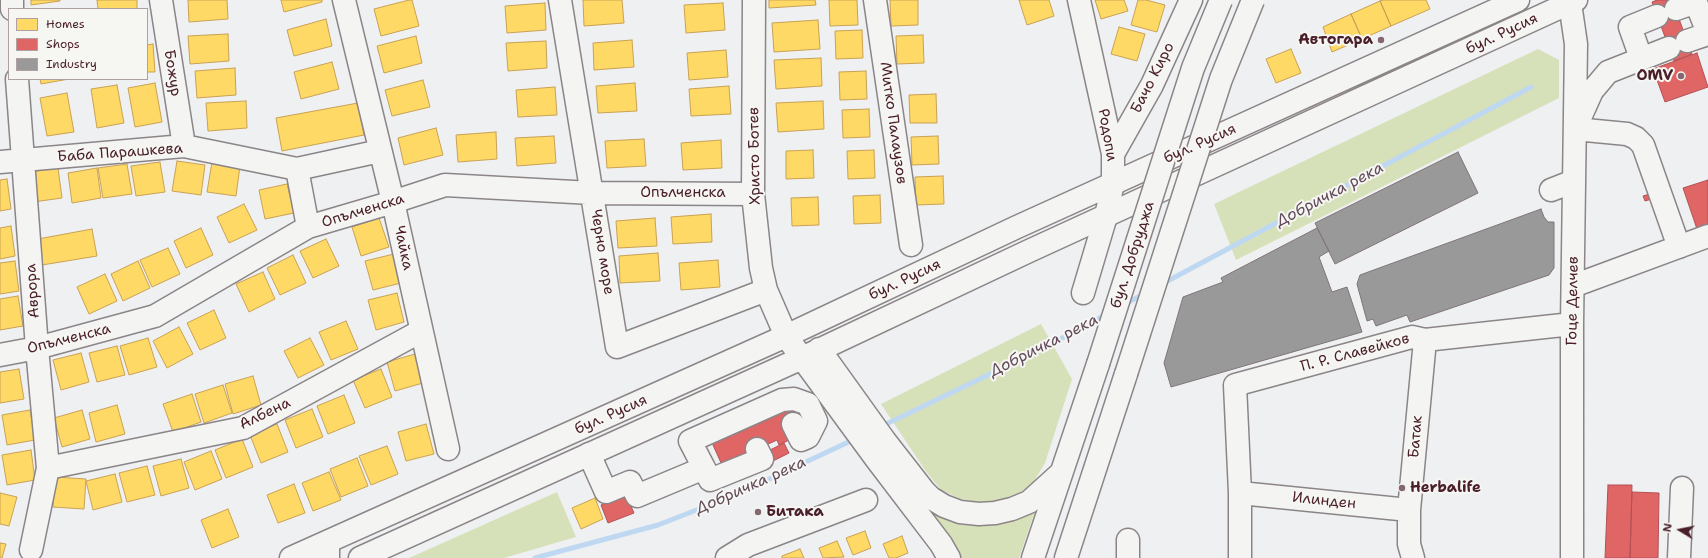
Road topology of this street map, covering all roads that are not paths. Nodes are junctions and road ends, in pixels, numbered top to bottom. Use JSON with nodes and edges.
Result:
{"nodes":[{"id":1,"x":161,"y":0,"type":"edge"},
{"id":2,"x":344,"y":0,"type":"edge"},
{"id":3,"x":560,"y":0,"type":"edge"},
{"id":4,"x":754,"y":0,"type":"edge"},
{"id":5,"x":875,"y":0,"type":"edge"},
{"id":6,"x":1079,"y":0,"type":"edge"},
{"id":7,"x":1192,"y":0,"type":"edge"},
{"id":8,"x":1221,"y":0,"type":"edge"},
{"id":9,"x":1253,"y":0,"type":"edge"},
{"id":10,"x":1518,"y":0,"type":"edge"},
{"id":11,"x":1575,"y":1,"type":"edge"},
{"id":12,"x":1696,"y":1,"type":"edge"},
{"id":13,"x":1708,"y":34,"type":"edge"},
{"id":14,"x":1641,"y":58,"type":"junction"},
{"id":15,"x":17,"y":80,"type":"edge"},
{"id":16,"x":1575,"y":129,"type":"junction"},
{"id":17,"x":184,"y":146,"type":"junction"},
{"id":18,"x":380,"y":151,"type":"junction"},
{"id":19,"x":1113,"y":154,"type":"junction"},
{"id":20,"x":23,"y":160,"type":"junction"},
{"id":21,"x":0,"y":162,"type":"edge"},
{"id":22,"x":297,"y":169,"type":"junction"},
{"id":23,"x":1574,"y":182,"type":"junction"},
{"id":24,"x":1113,"y":183,"type":"junction"},
{"id":25,"x":1551,"y":190,"type":"dead end"},
{"id":26,"x":592,"y":193,"type":"junction"},
{"id":27,"x":754,"y":194,"type":"junction"},
{"id":28,"x":393,"y":202,"type":"junction"},
{"id":29,"x":1106,"y":216,"type":"junction"},
{"id":30,"x":308,"y":227,"type":"junction"},
{"id":31,"x":1708,"y":236,"type":"edge"},
{"id":32,"x":911,"y":245,"type":"dead end"},
{"id":33,"x":1679,"y":246,"type":"junction"},
{"id":34,"x":1572,"y":286,"type":"junction"},
{"id":35,"x":766,"y":290,"type":"junction"},
{"id":36,"x":1083,"y":293,"type":"dead end"},
{"id":37,"x":1572,"y":324,"type":"junction"},
{"id":38,"x":421,"y":330,"type":"junction"},
{"id":39,"x":794,"y":332,"type":"junction"},
{"id":40,"x":850,"y":335,"type":"junction"},
{"id":41,"x":1425,"y":340,"type":"junction"},
{"id":42,"x":37,"y":348,"type":"junction"},
{"id":43,"x":810,"y":354,"type":"junction"},
{"id":44,"x":0,"y":355,"type":"edge"},
{"id":45,"x":848,"y":391,"type":"junction"},
{"id":46,"x":859,"y":421,"type":"junction"},
{"id":47,"x":793,"y":424,"type":"dead end"},
{"id":48,"x":877,"y":446,"type":"junction"},
{"id":49,"x":758,"y":449,"type":"dead end"},
{"id":50,"x":448,"y":450,"type":"dead end"},
{"id":51,"x":590,"y":454,"type":"junction"},
{"id":52,"x":48,"y":468,"type":"junction"},
{"id":53,"x":704,"y":468,"type":"junction"},
{"id":54,"x":1061,"y":473,"type":"junction"},
{"id":55,"x":1682,"y":488,"type":"dead end"},
{"id":56,"x":1240,"y":493,"type":"junction"},
{"id":57,"x":866,"y":500,"type":"dead end"},
{"id":58,"x":1409,"y":510,"type":"junction"},
{"id":59,"x":31,"y":550,"type":"dead end"},
{"id":60,"x":328,"y":550,"type":"edge"},
{"id":61,"x":753,"y":552,"type":"edge"},
{"id":62,"x":291,"y":558,"type":"edge"},
{"id":63,"x":360,"y":558,"type":"edge"},
{"id":64,"x":728,"y":558,"type":"edge"},
{"id":65,"x":949,"y":558,"type":"edge"},
{"id":66,"x":1033,"y":558,"type":"edge"},
{"id":67,"x":1066,"y":558,"type":"edge"},
{"id":68,"x":1240,"y":558,"type":"edge"},
{"id":69,"x":1413,"y":558,"type":"edge"},
{"id":70,"x":1572,"y":558,"type":"edge"},
{"id":71,"x":1679,"y":558,"type":"edge"}],
"edges":[{"from":1,"to":17,"type":"street","name":"Божур"},
{"from":2,"to":18,"type":"street","name":"Чайка"},
{"from":3,"to":26,"type":"street","name":"Черно море"},
{"from":4,"to":27,"type":"street","name":"Христо Ботев"},
{"from":5,"to":32,"type":"street","name":"Митко Палаузов"},
{"from":6,"to":19,"type":"street","name":"Родопи"},
{"from":7,"to":19,"type":"street","name":"Бачо Киро"},
{"from":8,"to":54,"type":"street","name":"бул. Добруджа","bridge":true},
{"from":9,"to":67,"type":"street","name":"бул. Добруджа","bridge":true},
{"from":10,"to":24,"type":"street","name":"бул. Русия"},
{"from":11,"to":16,"type":"street","name":"Гоце Делчев"},
{"from":11,"to":29,"type":"street","name":"бул. Русия"},
{"from":12,"to":13,"type":"street"},
{"from":12,"to":14,"type":"street"},
{"from":13,"to":14,"type":"street"},
{"from":14,"to":16,"type":"street"},
{"from":15,"to":20,"type":"street","name":"Аврора"},
{"from":16,"to":23,"type":"street","name":"Гоце Делчев"},
{"from":16,"to":33,"type":"street"},
{"from":17,"to":20,"type":"street","name":"Баба Парашкева"},
{"from":17,"to":22,"type":"street","name":"Баба Парашкева"},
{"from":18,"to":22,"type":"street","name":"Баба Парашкева"},
{"from":18,"to":28,"type":"street","name":"Чайка"},
{"from":19,"to":24,"type":"street","name":"Родопи"},
{"from":20,"to":21,"type":"street","name":"Баба Парашкева"},
{"from":20,"to":42,"type":"street","name":"Аврора"},
{"from":22,"to":30,"type":"street"},
{"from":23,"to":25,"type":"street"},
{"from":23,"to":34,"type":"street","name":"Гоце Делчев"},
{"from":24,"to":29,"type":"street","name":"Родопи"},
{"from":24,"to":39,"type":"street","name":"бул. Русия"},
{"from":26,"to":27,"type":"street","name":"Опълченска"},
{"from":26,"to":28,"type":"street","name":"Опълченска"},
{"from":26,"to":35,"type":"street","name":"Черно море"},
{"from":27,"to":35,"type":"street","name":"Христо Ботев"},
{"from":28,"to":30,"type":"street","name":"Опълченска"},
{"from":28,"to":38,"type":"street","name":"Чайка"},
{"from":29,"to":36,"type":"street","name":"Родопи"},
{"from":29,"to":40,"type":"street","name":"бул. Русия"},
{"from":30,"to":42,"type":"street","name":"Опълченска"},
{"from":31,"to":33,"type":"street"},
{"from":33,"to":34,"type":"street"},
{"from":34,"to":37,"type":"street","name":"Гоце Делчев"},
{"from":35,"to":39,"type":"street","name":"Христо Ботев"},
{"from":37,"to":41,"type":"street","name":"П. Р. Славейков"},
{"from":37,"to":70,"type":"street","name":"Гоце Делчев"},
{"from":38,"to":50,"type":"street","name":"Чайка"},
{"from":38,"to":52,"type":"street","name":"Албена"},
{"from":39,"to":43,"type":"street","name":"Христо Ботев"},
{"from":39,"to":60,"type":"street","name":"бул. Русия"},
{"from":40,"to":43,"type":"street","name":"бул. Русия"},
{"from":40,"to":45,"type":"street"},
{"from":41,"to":56,"type":"street","name":"П. Р. Славейков"},
{"from":41,"to":58,"type":"street","name":"Батак"},
{"from":42,"to":44,"type":"street","name":"Опълченска"},
{"from":42,"to":52,"type":"street","name":"Аврора"},
{"from":43,"to":45,"type":"street"},
{"from":43,"to":46,"type":"street"},
{"from":43,"to":51,"type":"street","name":"бул. Русия"},
{"from":45,"to":46,"type":"street"},
{"from":46,"to":48,"type":"street"},
{"from":47,"to":53,"type":"street"},
{"from":48,"to":54,"type":"street"},
{"from":48,"to":65,"type":"street"},
{"from":49,"to":53,"type":"street"},
{"from":51,"to":53,"type":"street"},
{"from":51,"to":63,"type":"street","name":"бул. Русия"},
{"from":52,"to":59,"type":"street","name":"Аврора"},
{"from":54,"to":66,"type":"street","name":"бул. Добруджа"},
{"from":55,"to":71,"type":"street"},
{"from":56,"to":58,"type":"street","name":"Илинден"},
{"from":56,"to":68,"type":"street"},
{"from":57,"to":61,"type":"street"},
{"from":58,"to":69,"type":"street","name":"Батак"},
{"from":60,"to":62,"type":"street","name":"бул. Русия"},
{"from":61,"to":64,"type":"street"}]}
